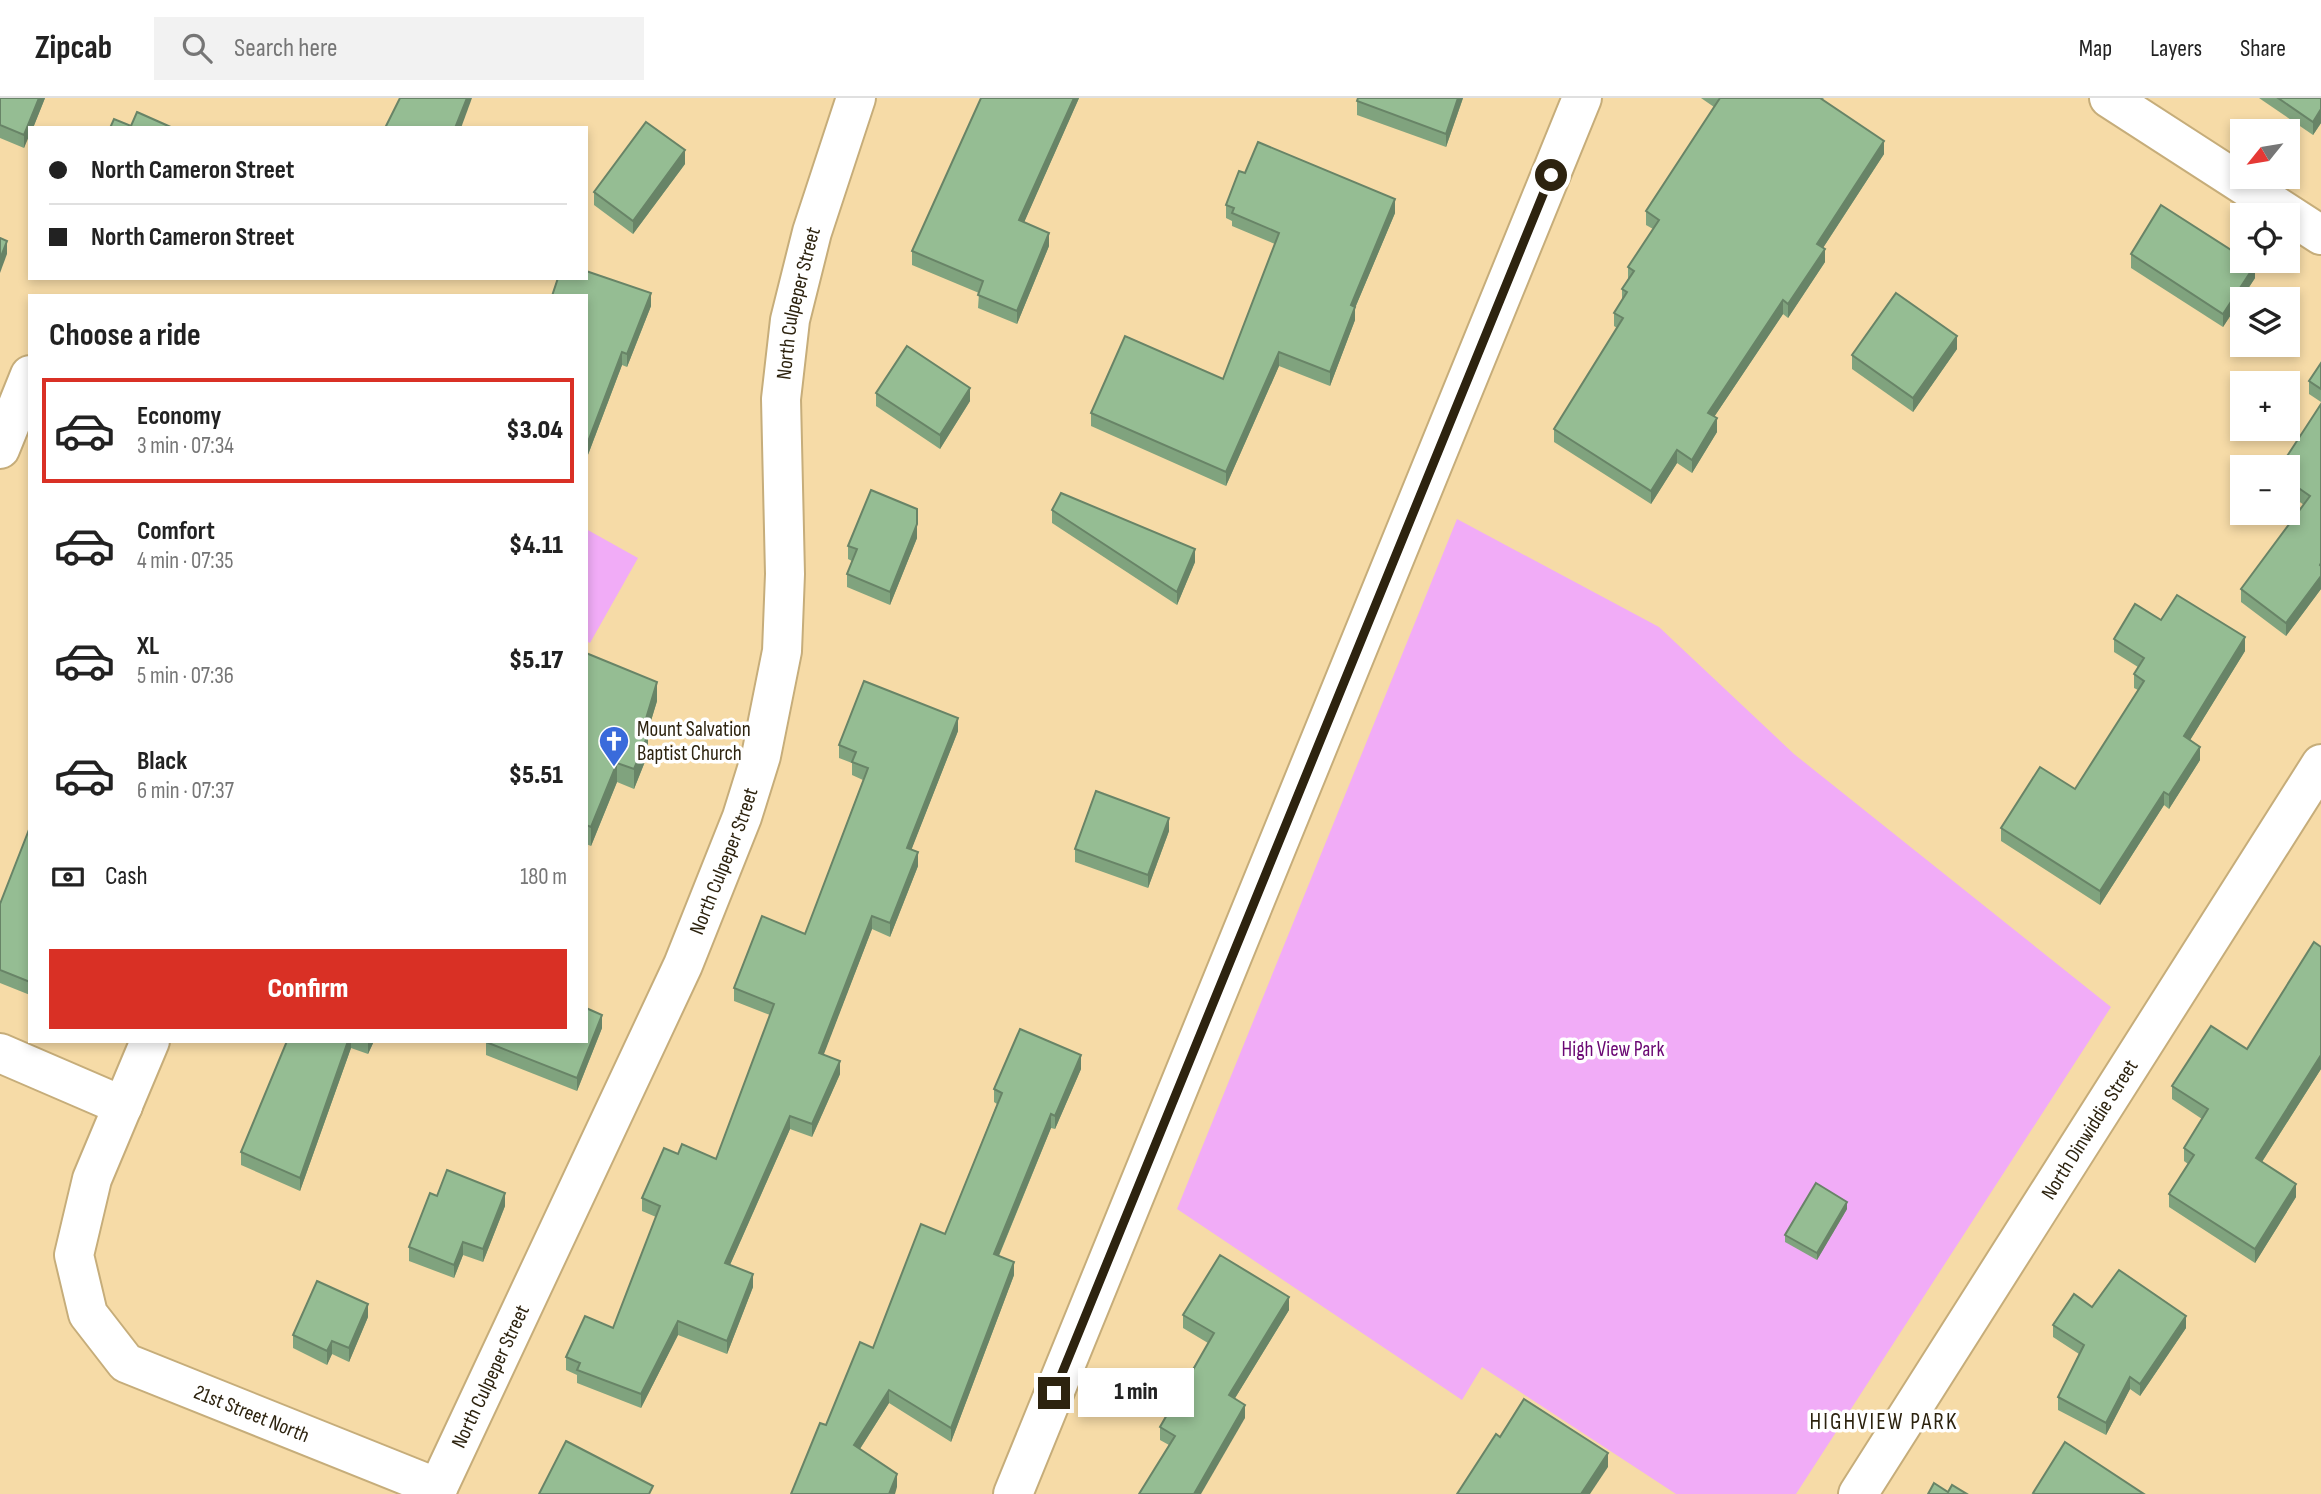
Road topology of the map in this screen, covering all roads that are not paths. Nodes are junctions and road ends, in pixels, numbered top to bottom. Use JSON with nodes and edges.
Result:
{"nodes":[{"id":1,"x":856,"y":98,"type":"edge"},
{"id":2,"x":1583,"y":98,"type":"edge"},
{"id":3,"x":2117,"y":100,"type":"edge"},
{"id":4,"x":2321,"y":235,"type":"edge"},
{"id":5,"x":28,"y":380,"type":"edge"},
{"id":6,"x":0,"y":449,"type":"edge"},
{"id":7,"x":2321,"y":764,"type":"edge"},
{"id":8,"x":149,"y":1043,"type":"edge"},
{"id":9,"x":0,"y":1053,"type":"edge"},
{"id":10,"x":123,"y":1106,"type":"junction"},
{"id":11,"x":437,"y":1491,"type":"edge"},
{"id":12,"x":1013,"y":1494,"type":"edge"},
{"id":13,"x":1858,"y":1494,"type":"edge"}],
"edges":[{"from":1,"to":11,"type":"street","name":"North Culpeper Street"},
{"from":2,"to":12,"type":"street"},
{"from":3,"to":4,"type":"street"},
{"from":5,"to":6,"type":"street"},
{"from":7,"to":13,"type":"street","name":"North Dinwiddie Street"},
{"from":8,"to":10,"type":"street"},
{"from":9,"to":10,"type":"street"},
{"from":10,"to":11,"type":"street","name":"21st Street North"}]}
